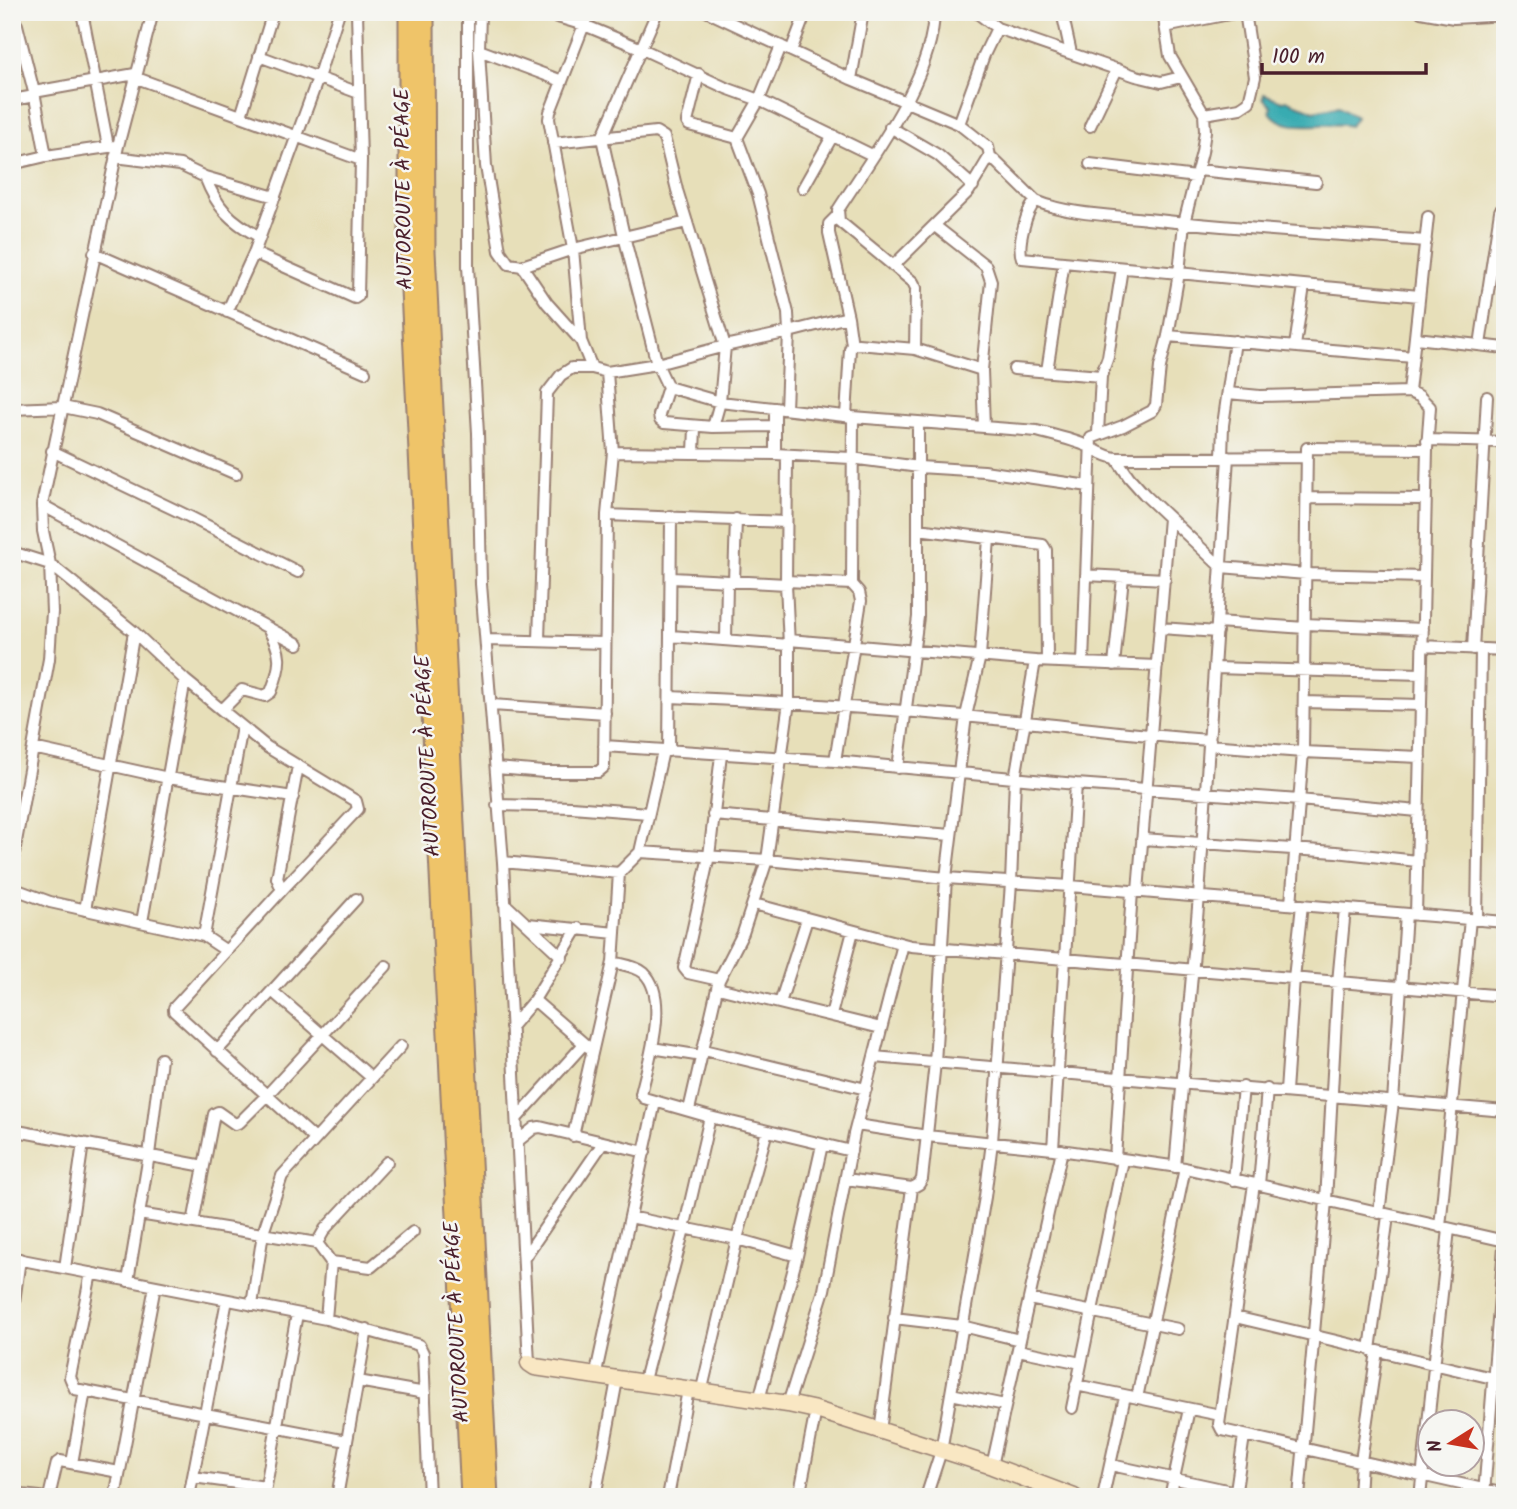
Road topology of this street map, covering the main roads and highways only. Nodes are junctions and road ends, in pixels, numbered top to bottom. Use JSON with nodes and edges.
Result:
{"nodes":[{"id":1,"x":409,"y":12,"type":"edge"},
{"id":2,"x":424,"y":12,"type":"edge"},
{"id":3,"x":471,"y":1497,"type":"edge"},
{"id":4,"x":488,"y":1497,"type":"edge"}],
"edges":[{"from":1,"to":3,"type":"highway"},
{"from":2,"to":4,"type":"highway","name":"AUTOROUTE À PÉAGE"}]}
